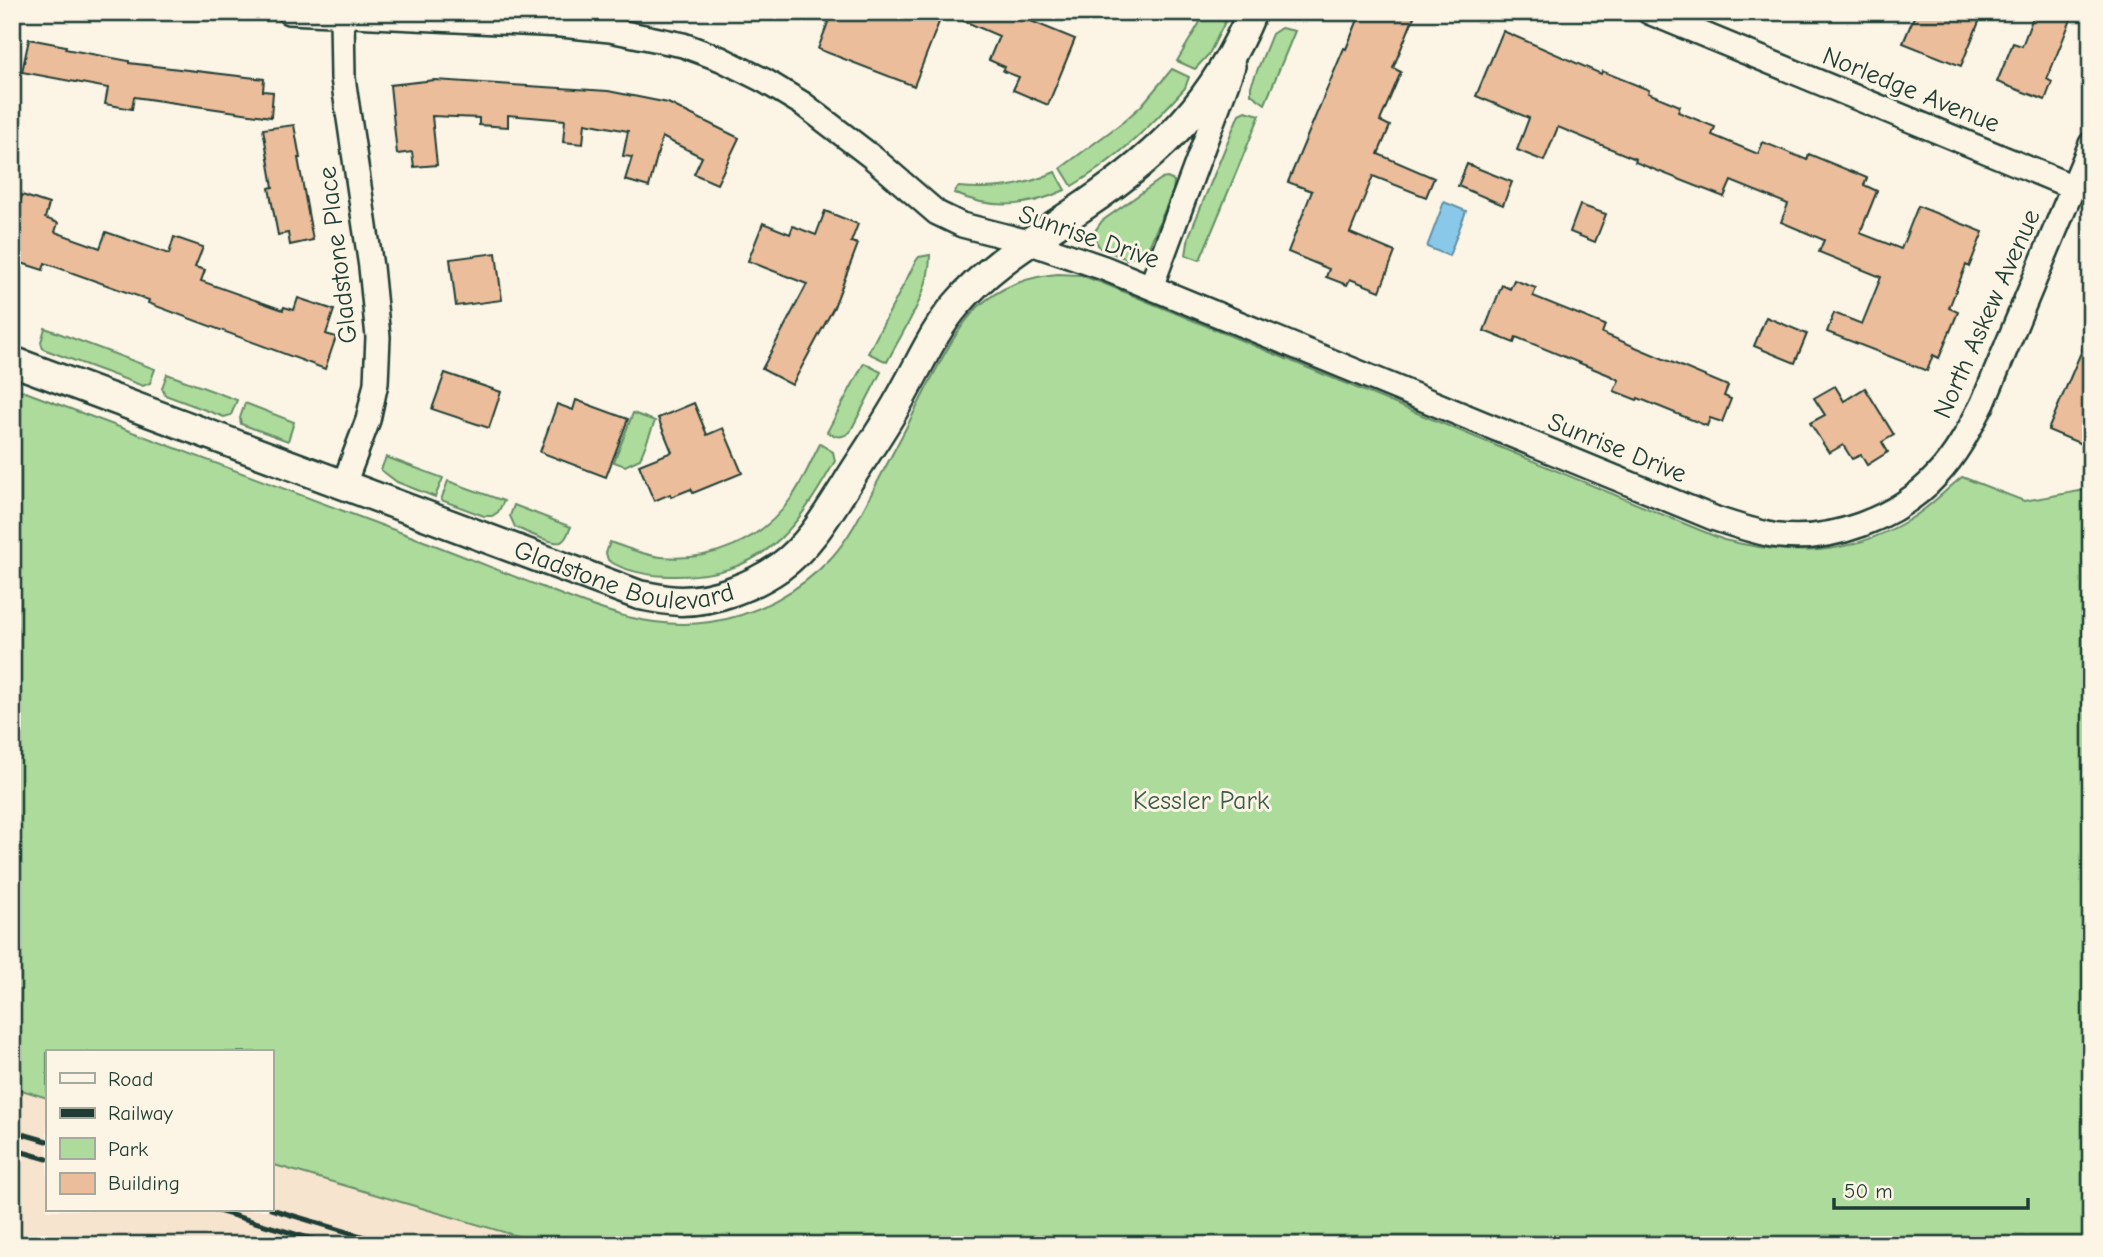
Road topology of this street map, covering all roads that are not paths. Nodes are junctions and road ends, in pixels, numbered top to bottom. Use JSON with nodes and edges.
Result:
{"nodes":[{"id":1,"x":289,"y":12,"type":"edge"},
{"id":2,"x":1649,"y":12,"type":"edge"},
{"id":3,"x":378,"y":15,"type":"edge"},
{"id":4,"x":341,"y":16,"type":"junction"},
{"id":5,"x":1251,"y":16,"type":"edge"},
{"id":6,"x":2091,"y":144,"type":"edge"},
{"id":7,"x":2073,"y":187,"type":"junction"},
{"id":8,"x":1028,"y":242,"type":"junction"},
{"id":9,"x":1151,"y":287,"type":"junction"},
{"id":10,"x":12,"y":361,"type":"edge"},
{"id":11,"x":344,"y":484,"type":"junction"},
{"id":12,"x":1880,"y":516,"type":"joint"}],
"edges":[{"from":1,"to":4,"type":"street","name":"Sunrise Drive"},
{"from":2,"to":7,"type":"street","name":"Norledge Avenue"},
{"from":3,"to":4,"type":"street","name":"Sunrise Drive"},
{"from":3,"to":8,"type":"street","name":"Sunrise Drive"},
{"from":4,"to":11,"type":"street","name":"Gladstone Place"},
{"from":5,"to":8,"type":"street","name":"Gladstone Boulevard"},
{"from":5,"to":9,"type":"street"},
{"from":6,"to":7,"type":"street","name":"North Askew Avenue"},
{"from":7,"to":12,"type":"street","name":"North Askew Avenue"},
{"from":8,"to":9,"type":"street","name":"Sunrise Drive"},
{"from":8,"to":11,"type":"street","name":"Gladstone Boulevard"},
{"from":9,"to":12,"type":"street","name":"Sunrise Drive"},
{"from":10,"to":11,"type":"street","name":"Gladstone Boulevard"}]}
